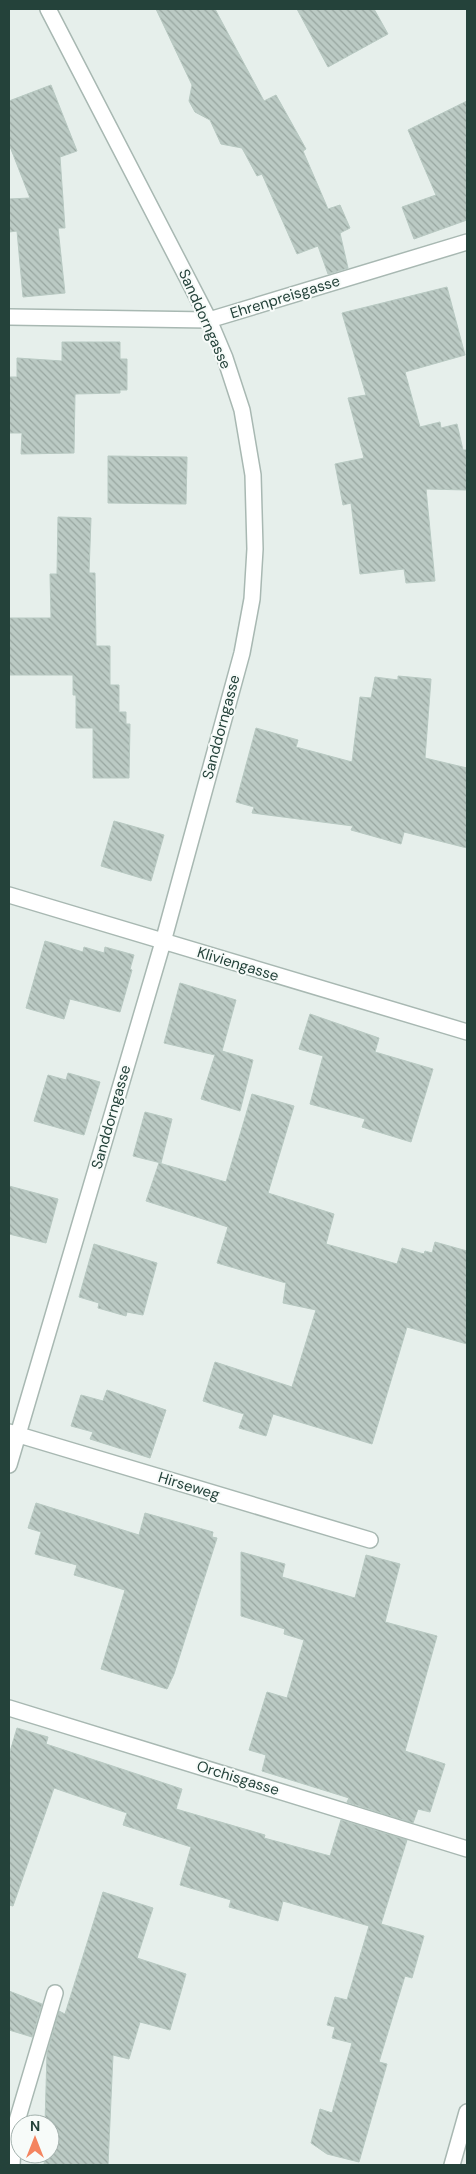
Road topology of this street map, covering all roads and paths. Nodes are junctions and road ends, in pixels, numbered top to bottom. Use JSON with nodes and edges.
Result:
{"nodes":[{"id":1,"x":48,"y":9,"type":"edge"},
{"id":2,"x":467,"y":242,"type":"edge"},
{"id":3,"x":9,"y":317,"type":"edge"},
{"id":4,"x":209,"y":320,"type":"junction"},
{"id":5,"x":9,"y":895,"type":"edge"},
{"id":6,"x":163,"y":942,"type":"junction"},
{"id":7,"x":467,"y":1032,"type":"edge"},
{"id":8,"x":13,"y":1433,"type":"edge"},
{"id":9,"x":9,"y":1465,"type":"edge"},
{"id":10,"x":370,"y":1540,"type":"dead end"},
{"id":11,"x":9,"y":1708,"type":"edge"},
{"id":12,"x":467,"y":1849,"type":"edge"},
{"id":13,"x":55,"y":1993,"type":"dead end"},
{"id":14,"x":467,"y":2112,"type":"edge"},
{"id":15,"x":12,"y":2165,"type":"edge"},
{"id":16,"x":452,"y":2165,"type":"edge"}],
"edges":[{"from":1,"to":4,"type":"street","name":"Sanddorngasse"},
{"from":2,"to":4,"type":"street","name":"Ehrenpreisgasse"},
{"from":3,"to":4,"type":"street","name":"Ehrenpreisgasse"},
{"from":4,"to":6,"type":"street","name":"Sanddorngasse"},
{"from":5,"to":6,"type":"street","name":"Kliviengasse"},
{"from":6,"to":7,"type":"street","name":"Kliviengasse"},
{"from":6,"to":8,"type":"street","name":"Sanddorngasse"},
{"from":8,"to":9,"type":"street","name":"Sanddorngasse"},
{"from":8,"to":10,"type":"street","name":"Hirseweg"},
{"from":11,"to":12,"type":"street","name":"Orchisgasse"},
{"from":13,"to":15,"type":"street"},
{"from":14,"to":16,"type":"street"}]}
